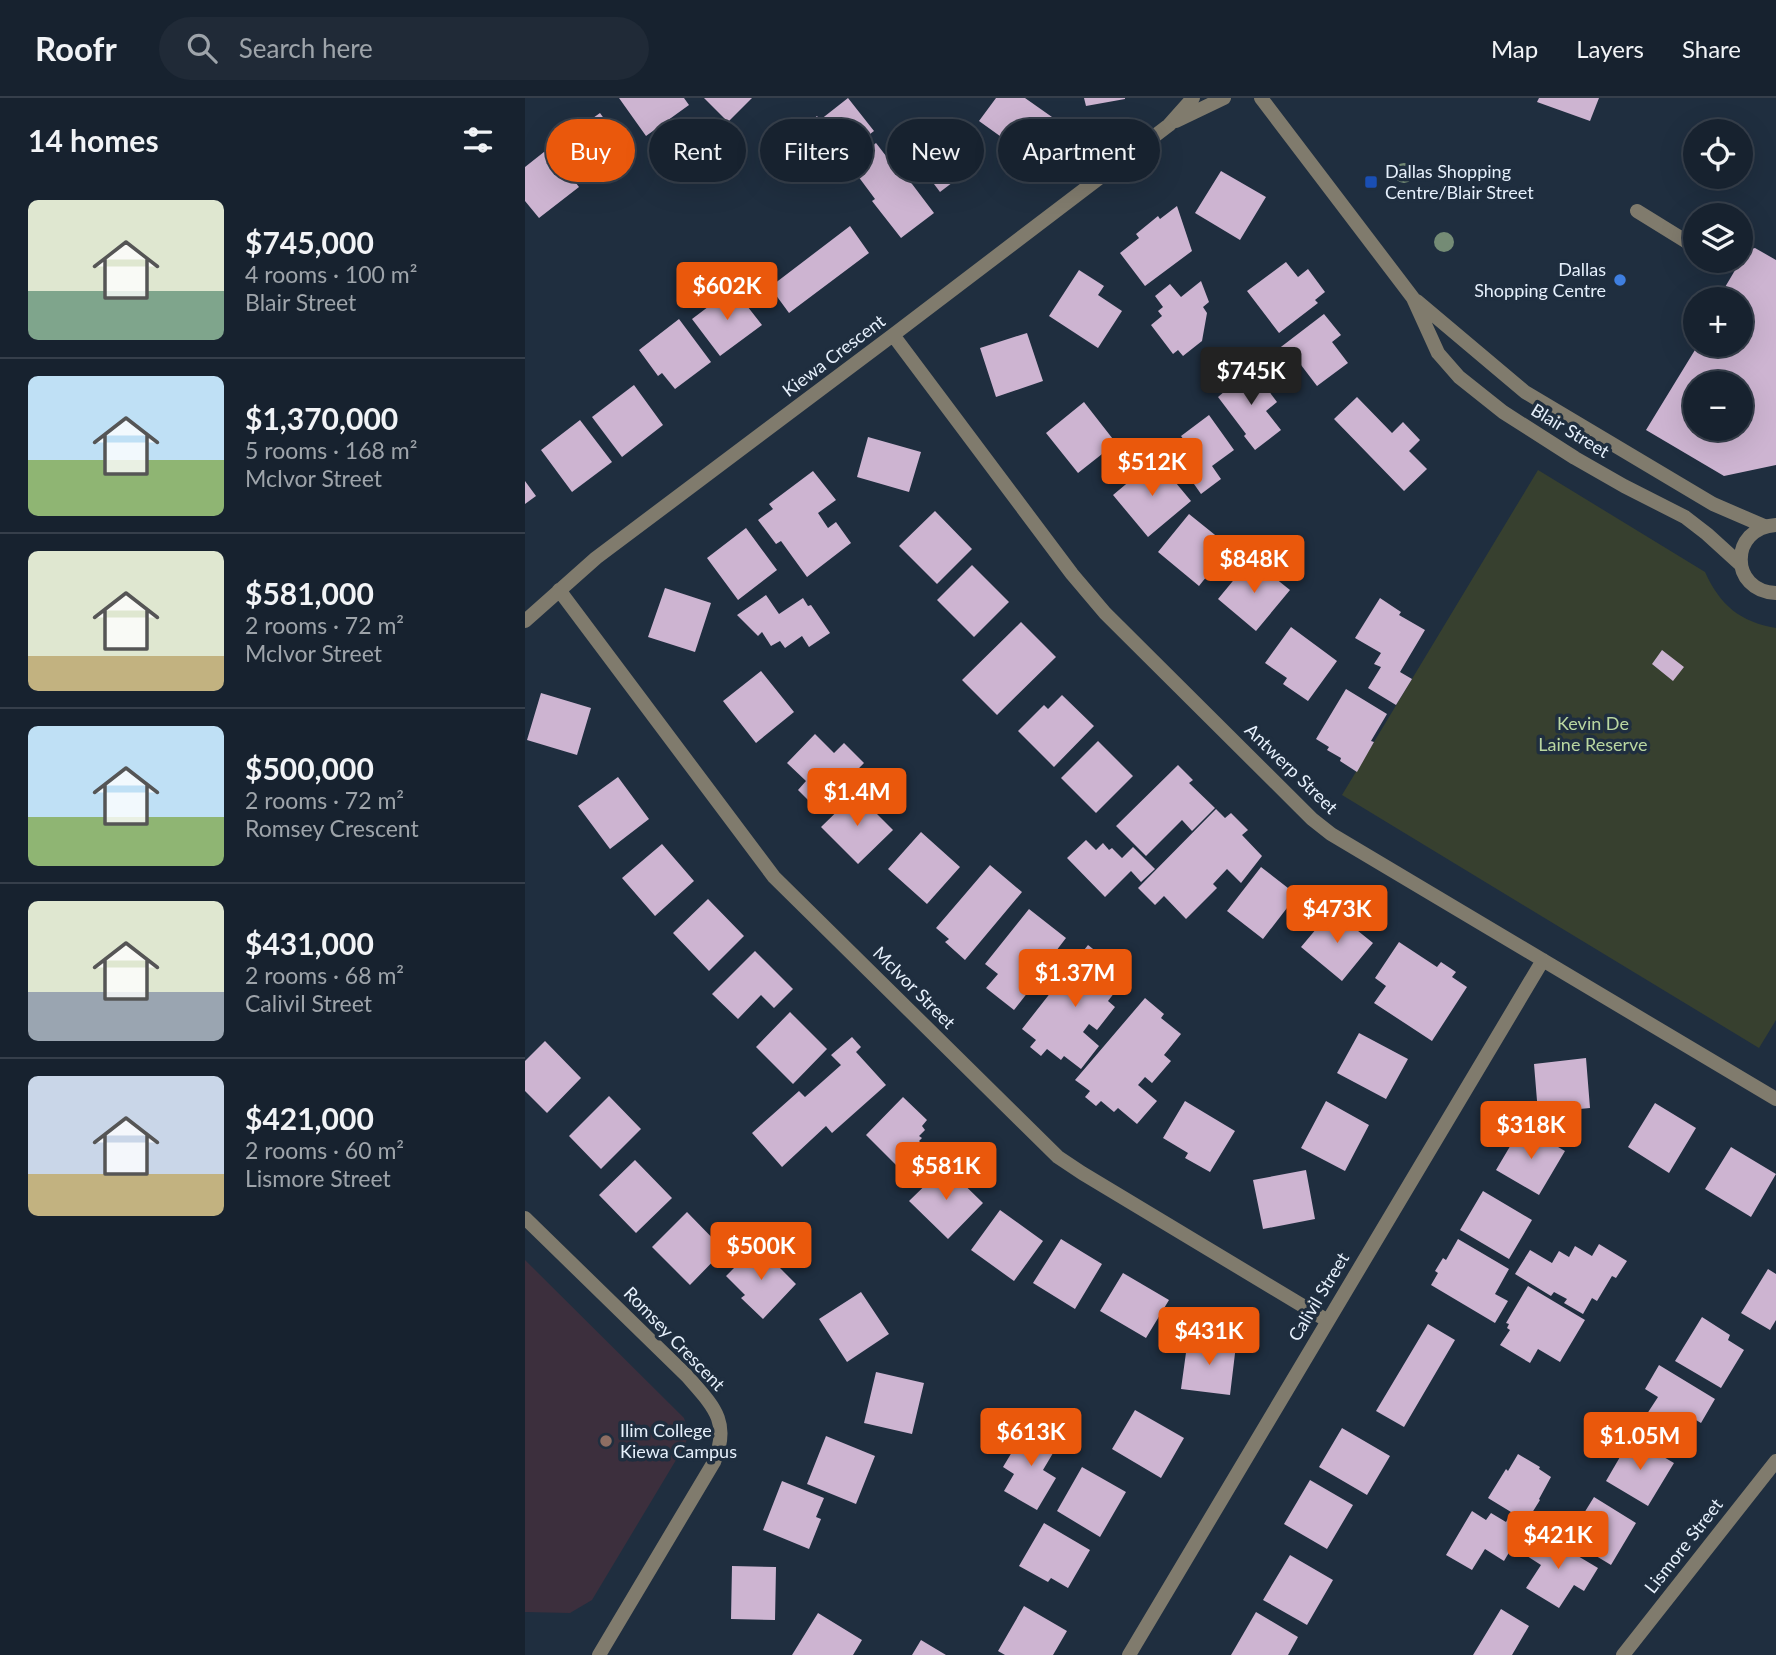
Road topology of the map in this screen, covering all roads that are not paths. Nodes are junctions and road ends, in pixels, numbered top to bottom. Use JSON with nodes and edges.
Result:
{"nodes":[{"id":1,"x":1193,"y":98,"type":"edge"},
{"id":2,"x":1224,"y":98,"type":"edge"},
{"id":3,"x":1261,"y":98,"type":"edge"},
{"id":4,"x":1169,"y":125,"type":"junction"},
{"id":5,"x":1637,"y":211,"type":"dead end"},
{"id":6,"x":1683,"y":239,"type":"edge"},
{"id":7,"x":1413,"y":298,"type":"junction"},
{"id":8,"x":893,"y":335,"type":"junction"},
{"id":9,"x":1773,"y":525,"type":"edge"},
{"id":10,"x":1740,"y":564,"type":"junction"},
{"id":11,"x":559,"y":590,"type":"junction"},
{"id":12,"x":1776,"y":593,"type":"edge"},
{"id":13,"x":525,"y":621,"type":"edge"},
{"id":14,"x":1543,"y":960,"type":"junction"},
{"id":15,"x":1776,"y":1099,"type":"edge"},
{"id":16,"x":525,"y":1218,"type":"edge"},
{"id":17,"x":1328,"y":1321,"type":"junction"},
{"id":18,"x":1776,"y":1461,"type":"edge"},
{"id":19,"x":599,"y":1655,"type":"edge"},
{"id":20,"x":1129,"y":1655,"type":"edge"},
{"id":21,"x":1623,"y":1655,"type":"edge"}],
"edges":[{"from":1,"to":4,"type":"street","name":"Kiewa Crescent"},
{"from":2,"to":4,"type":"street","name":"Kiewa Crescent"},
{"from":3,"to":7,"type":"street","name":"Blair Street"},
{"from":4,"to":8,"type":"street","name":"Kiewa Crescent"},
{"from":5,"to":6,"type":"street"},
{"from":7,"to":9,"type":"street","name":"Blair Street"},
{"from":7,"to":10,"type":"street","name":"Blair Street"},
{"from":8,"to":11,"type":"street","name":"Kiewa Crescent"},
{"from":8,"to":14,"type":"street","name":"Antwerp Street"},
{"from":9,"to":10,"type":"street"},
{"from":10,"to":12,"type":"street","name":"Blair Street"},
{"from":11,"to":13,"type":"street","name":"Kiewa Crescent"},
{"from":11,"to":17,"type":"street","name":"McIvor Street"},
{"from":14,"to":15,"type":"street","name":"Antwerp Street"},
{"from":14,"to":17,"type":"street","name":"Calivil Street"},
{"from":16,"to":19,"type":"street","name":"Romsey Crescent"},
{"from":17,"to":20,"type":"street","name":"Calivil Street"},
{"from":18,"to":21,"type":"street","name":"Lismore Street"}]}
